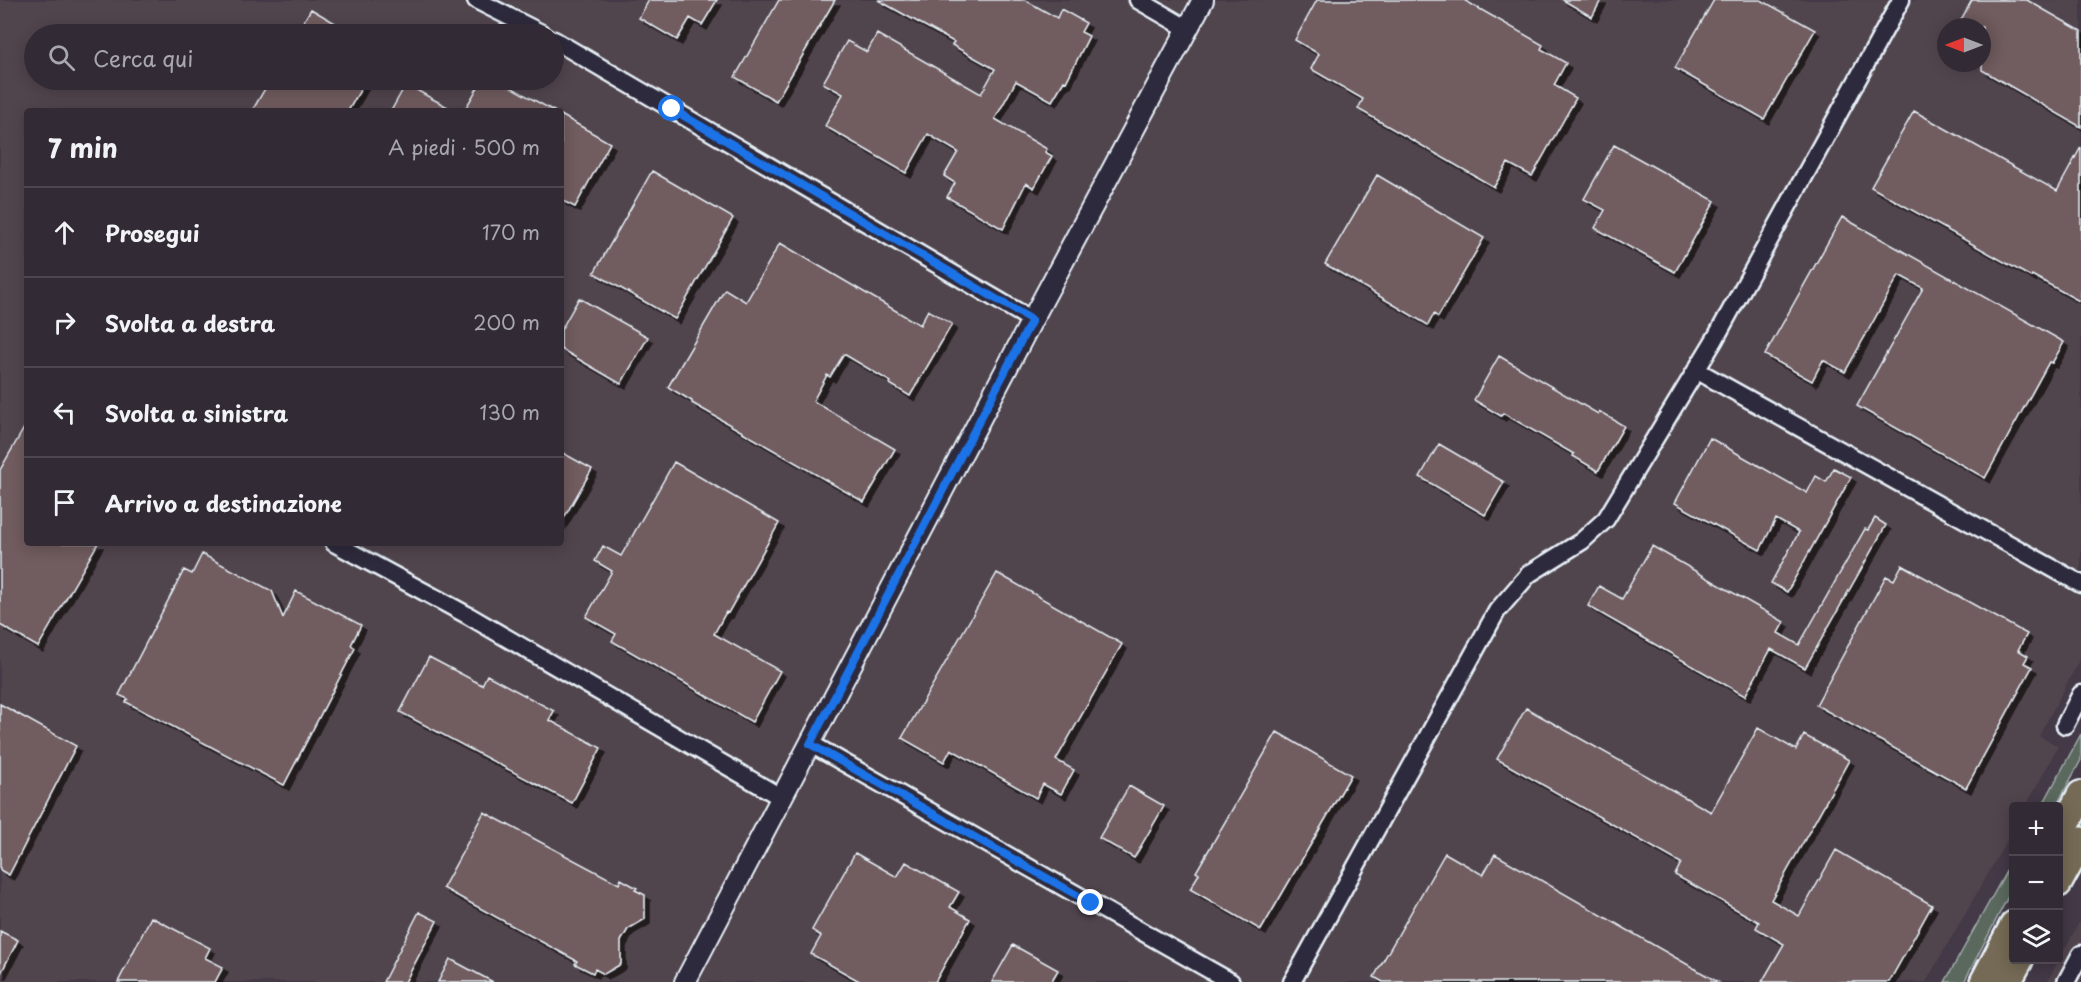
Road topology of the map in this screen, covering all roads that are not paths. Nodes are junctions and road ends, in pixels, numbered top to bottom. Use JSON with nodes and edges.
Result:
{"nodes":[{"id":1,"x":476,"y":0,"type":"edge"},
{"id":2,"x":1138,"y":0,"type":"edge"},
{"id":3,"x":1203,"y":0,"type":"edge"},
{"id":4,"x":1901,"y":0,"type":"edge"},
{"id":5,"x":523,"y":24,"type":"edge"},
{"id":6,"x":1188,"y":29,"type":"junction"},
{"id":7,"x":564,"y":46,"type":"edge"},
{"id":8,"x":1032,"y":320,"type":"junction"},
{"id":9,"x":1696,"y":370,"type":"junction"},
{"id":10,"x":340,"y":546,"type":"edge"},
{"id":11,"x":2081,"y":584,"type":"edge"},
{"id":12,"x":2081,"y":694,"type":"edge"},
{"id":13,"x":2065,"y":725,"type":"dead end"},
{"id":14,"x":810,"y":744,"type":"junction"},
{"id":15,"x":2081,"y":795,"type":"edge"},
{"id":16,"x":782,"y":798,"type":"junction"},
{"id":17,"x":2063,"y":829,"type":"edge"},
{"id":18,"x":2081,"y":841,"type":"edge"},
{"id":19,"x":2063,"y":875,"type":"edge"},
{"id":20,"x":2009,"y":933,"type":"edge"},
{"id":21,"x":2081,"y":954,"type":"edge"},
{"id":22,"x":2017,"y":964,"type":"edge"},
{"id":23,"x":685,"y":982,"type":"edge"},
{"id":24,"x":1231,"y":982,"type":"edge"},
{"id":25,"x":1292,"y":982,"type":"edge"},
{"id":26,"x":1983,"y":982,"type":"edge"},
{"id":27,"x":2007,"y":982,"type":"edge"},
{"id":28,"x":2066,"y":982,"type":"edge"}],
"edges":[{"from":1,"to":5,"type":"street"},
{"from":2,"to":6,"type":"street"},
{"from":3,"to":6,"type":"street"},
{"from":4,"to":9,"type":"street"},
{"from":6,"to":8,"type":"street"},
{"from":7,"to":8,"type":"street"},
{"from":8,"to":14,"type":"street"},
{"from":9,"to":11,"type":"street"},
{"from":9,"to":25,"type":"street"},
{"from":10,"to":16,"type":"street"},
{"from":12,"to":13,"type":"street"},
{"from":14,"to":16,"type":"street"},
{"from":14,"to":24,"type":"street"},
{"from":15,"to":17,"type":"highway"},
{"from":16,"to":23,"type":"street"},
{"from":18,"to":19,"type":"highway"},
{"from":20,"to":26,"type":"highway"},
{"from":21,"to":28,"type":"street"},
{"from":22,"to":27,"type":"highway"}]}
